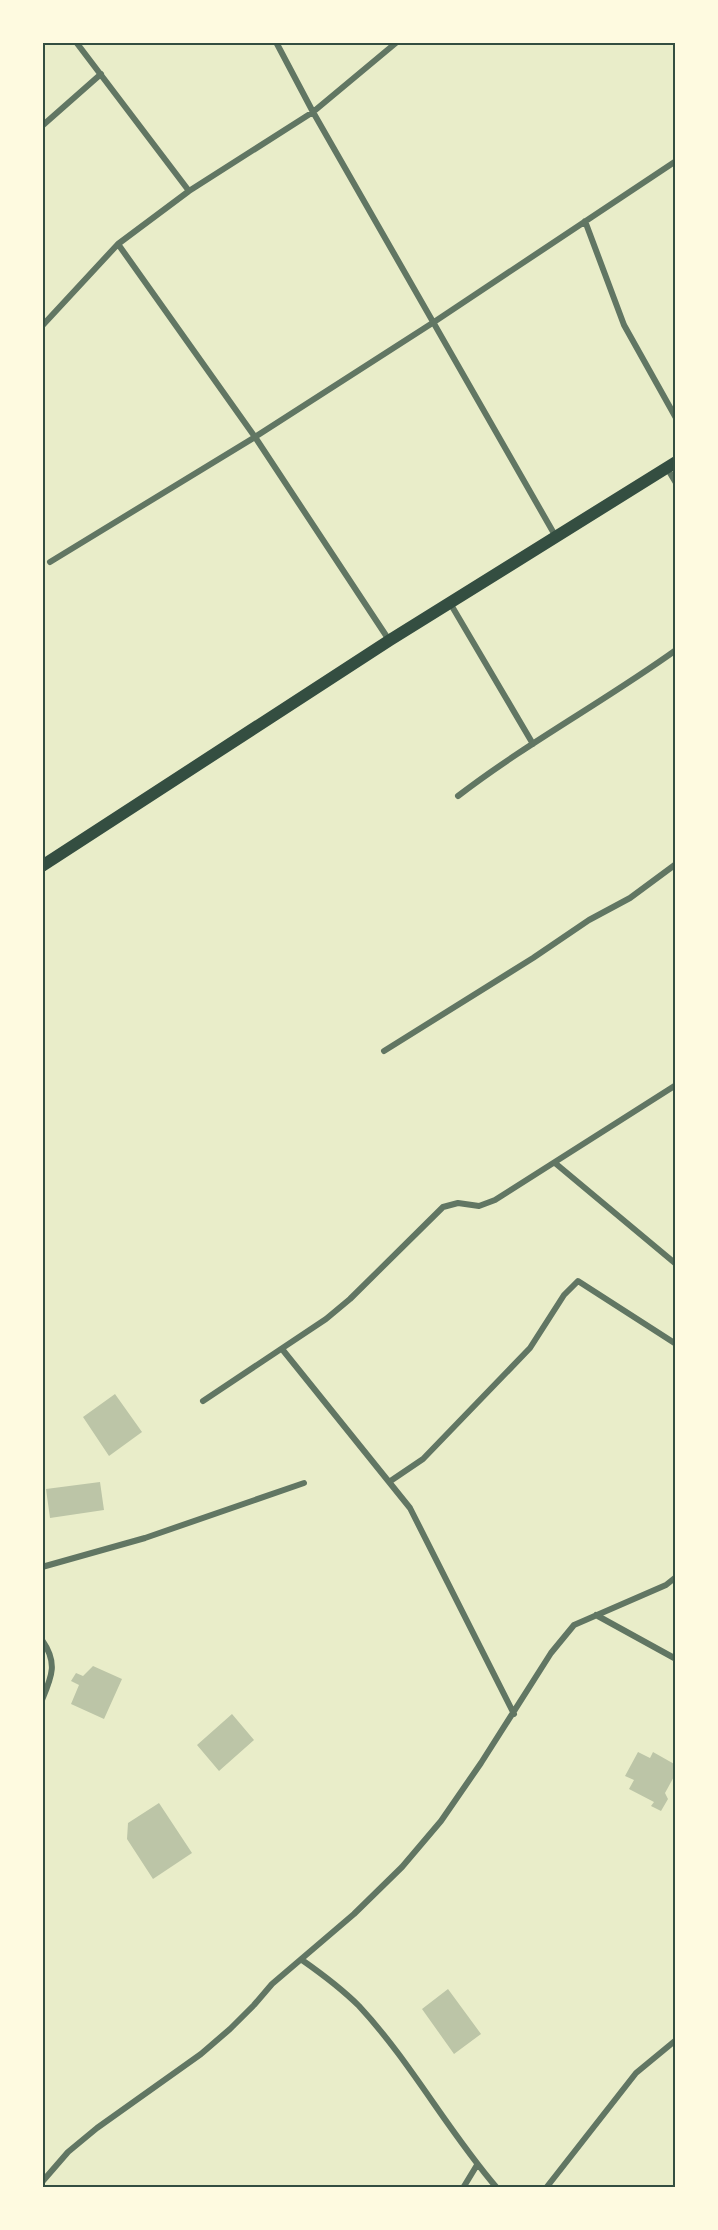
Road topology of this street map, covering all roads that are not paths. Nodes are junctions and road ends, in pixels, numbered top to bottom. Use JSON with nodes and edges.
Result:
{"nodes":[{"id":1,"x":76,"y":42,"type":"edge"},
{"id":2,"x":276,"y":42,"type":"edge"},
{"id":3,"x":397,"y":42,"type":"edge"},
{"id":4,"x":100,"y":74,"type":"junction"},
{"id":5,"x":313,"y":112,"type":"junction"},
{"id":6,"x":42,"y":126,"type":"edge"},
{"id":7,"x":676,"y":161,"type":"edge"},
{"id":8,"x":189,"y":191,"type":"junction"},
{"id":9,"x":585,"y":221,"type":"junction"},
{"id":10,"x":118,"y":244,"type":"junction"},
{"id":11,"x":434,"y":322,"type":"junction"},
{"id":12,"x":42,"y":326,"type":"edge"},
{"id":13,"x":676,"y":418,"type":"edge"},
{"id":14,"x":255,"y":437,"type":"junction"},
{"id":15,"x":671,"y":465,"type":"edge"},
{"id":16,"x":676,"y":483,"type":"edge"},
{"id":17,"x":556,"y":537,"type":"junction"},
{"id":18,"x":50,"y":562,"type":"dead end"},
{"id":19,"x":450,"y":603,"type":"junction"},
{"id":20,"x":390,"y":640,"type":"junction"},
{"id":21,"x":676,"y":650,"type":"edge"},
{"id":22,"x":533,"y":744,"type":"junction"},
{"id":23,"x":458,"y":796,"type":"dead end"},
{"id":24,"x":676,"y":864,"type":"edge"},
{"id":25,"x":42,"y":866,"type":"edge"},
{"id":26,"x":384,"y":1051,"type":"dead end"},
{"id":27,"x":676,"y":1084,"type":"edge"},
{"id":28,"x":555,"y":1163,"type":"junction"},
{"id":29,"x":676,"y":1264,"type":"edge"},
{"id":30,"x":676,"y":1344,"type":"edge"},
{"id":31,"x":282,"y":1349,"type":"junction"},
{"id":32,"x":203,"y":1401,"type":"dead end"},
{"id":33,"x":388,"y":1482,"type":"junction"},
{"id":34,"x":304,"y":1483,"type":"dead end"},
{"id":35,"x":42,"y":1567,"type":"edge"},
{"id":36,"x":676,"y":1576,"type":"edge"},
{"id":37,"x":596,"y":1615,"type":"junction"},
{"id":38,"x":42,"y":1640,"type":"edge"},
{"id":39,"x":676,"y":1659,"type":"edge"},
{"id":40,"x":42,"y":1700,"type":"edge"},
{"id":41,"x":514,"y":1714,"type":"junction"},
{"id":42,"x":302,"y":1960,"type":"junction"},
{"id":43,"x":676,"y":2040,"type":"edge"},
{"id":44,"x":477,"y":2165,"type":"junction"},
{"id":45,"x":42,"y":2182,"type":"edge"},
{"id":46,"x":463,"y":2188,"type":"edge"},
{"id":47,"x":497,"y":2188,"type":"edge"},
{"id":48,"x":546,"y":2188,"type":"edge"}],
"edges":[{"from":1,"to":4,"type":"street"},
{"from":2,"to":5,"type":"street"},
{"from":3,"to":5,"type":"street"},
{"from":4,"to":6,"type":"street"},
{"from":4,"to":8,"type":"street"},
{"from":5,"to":8,"type":"street"},
{"from":5,"to":11,"type":"street"},
{"from":7,"to":9,"type":"street"},
{"from":8,"to":10,"type":"street"},
{"from":9,"to":11,"type":"street"},
{"from":9,"to":13,"type":"street"},
{"from":10,"to":12,"type":"street"},
{"from":10,"to":14,"type":"street"},
{"from":11,"to":14,"type":"street"},
{"from":11,"to":17,"type":"street"},
{"from":14,"to":18,"type":"street"},
{"from":14,"to":20,"type":"street"},
{"from":15,"to":16,"type":"street"},
{"from":15,"to":17,"type":"main road"},
{"from":17,"to":19,"type":"main road"},
{"from":19,"to":20,"type":"main road"},
{"from":19,"to":22,"type":"street"},
{"from":20,"to":25,"type":"main road"},
{"from":21,"to":22,"type":"street"},
{"from":22,"to":23,"type":"street"},
{"from":24,"to":26,"type":"street"},
{"from":27,"to":28,"type":"street"},
{"from":28,"to":29,"type":"street"},
{"from":28,"to":31,"type":"street"},
{"from":30,"to":33,"type":"street"},
{"from":31,"to":32,"type":"street"},
{"from":31,"to":33,"type":"street"},
{"from":33,"to":41,"type":"street"},
{"from":34,"to":35,"type":"street"},
{"from":36,"to":37,"type":"street"},
{"from":37,"to":39,"type":"street"},
{"from":37,"to":41,"type":"street"},
{"from":38,"to":40,"type":"street"},
{"from":41,"to":42,"type":"street"},
{"from":42,"to":44,"type":"street"},
{"from":42,"to":45,"type":"street"},
{"from":43,"to":48,"type":"street"},
{"from":44,"to":46,"type":"street"},
{"from":44,"to":47,"type":"street"}]}
